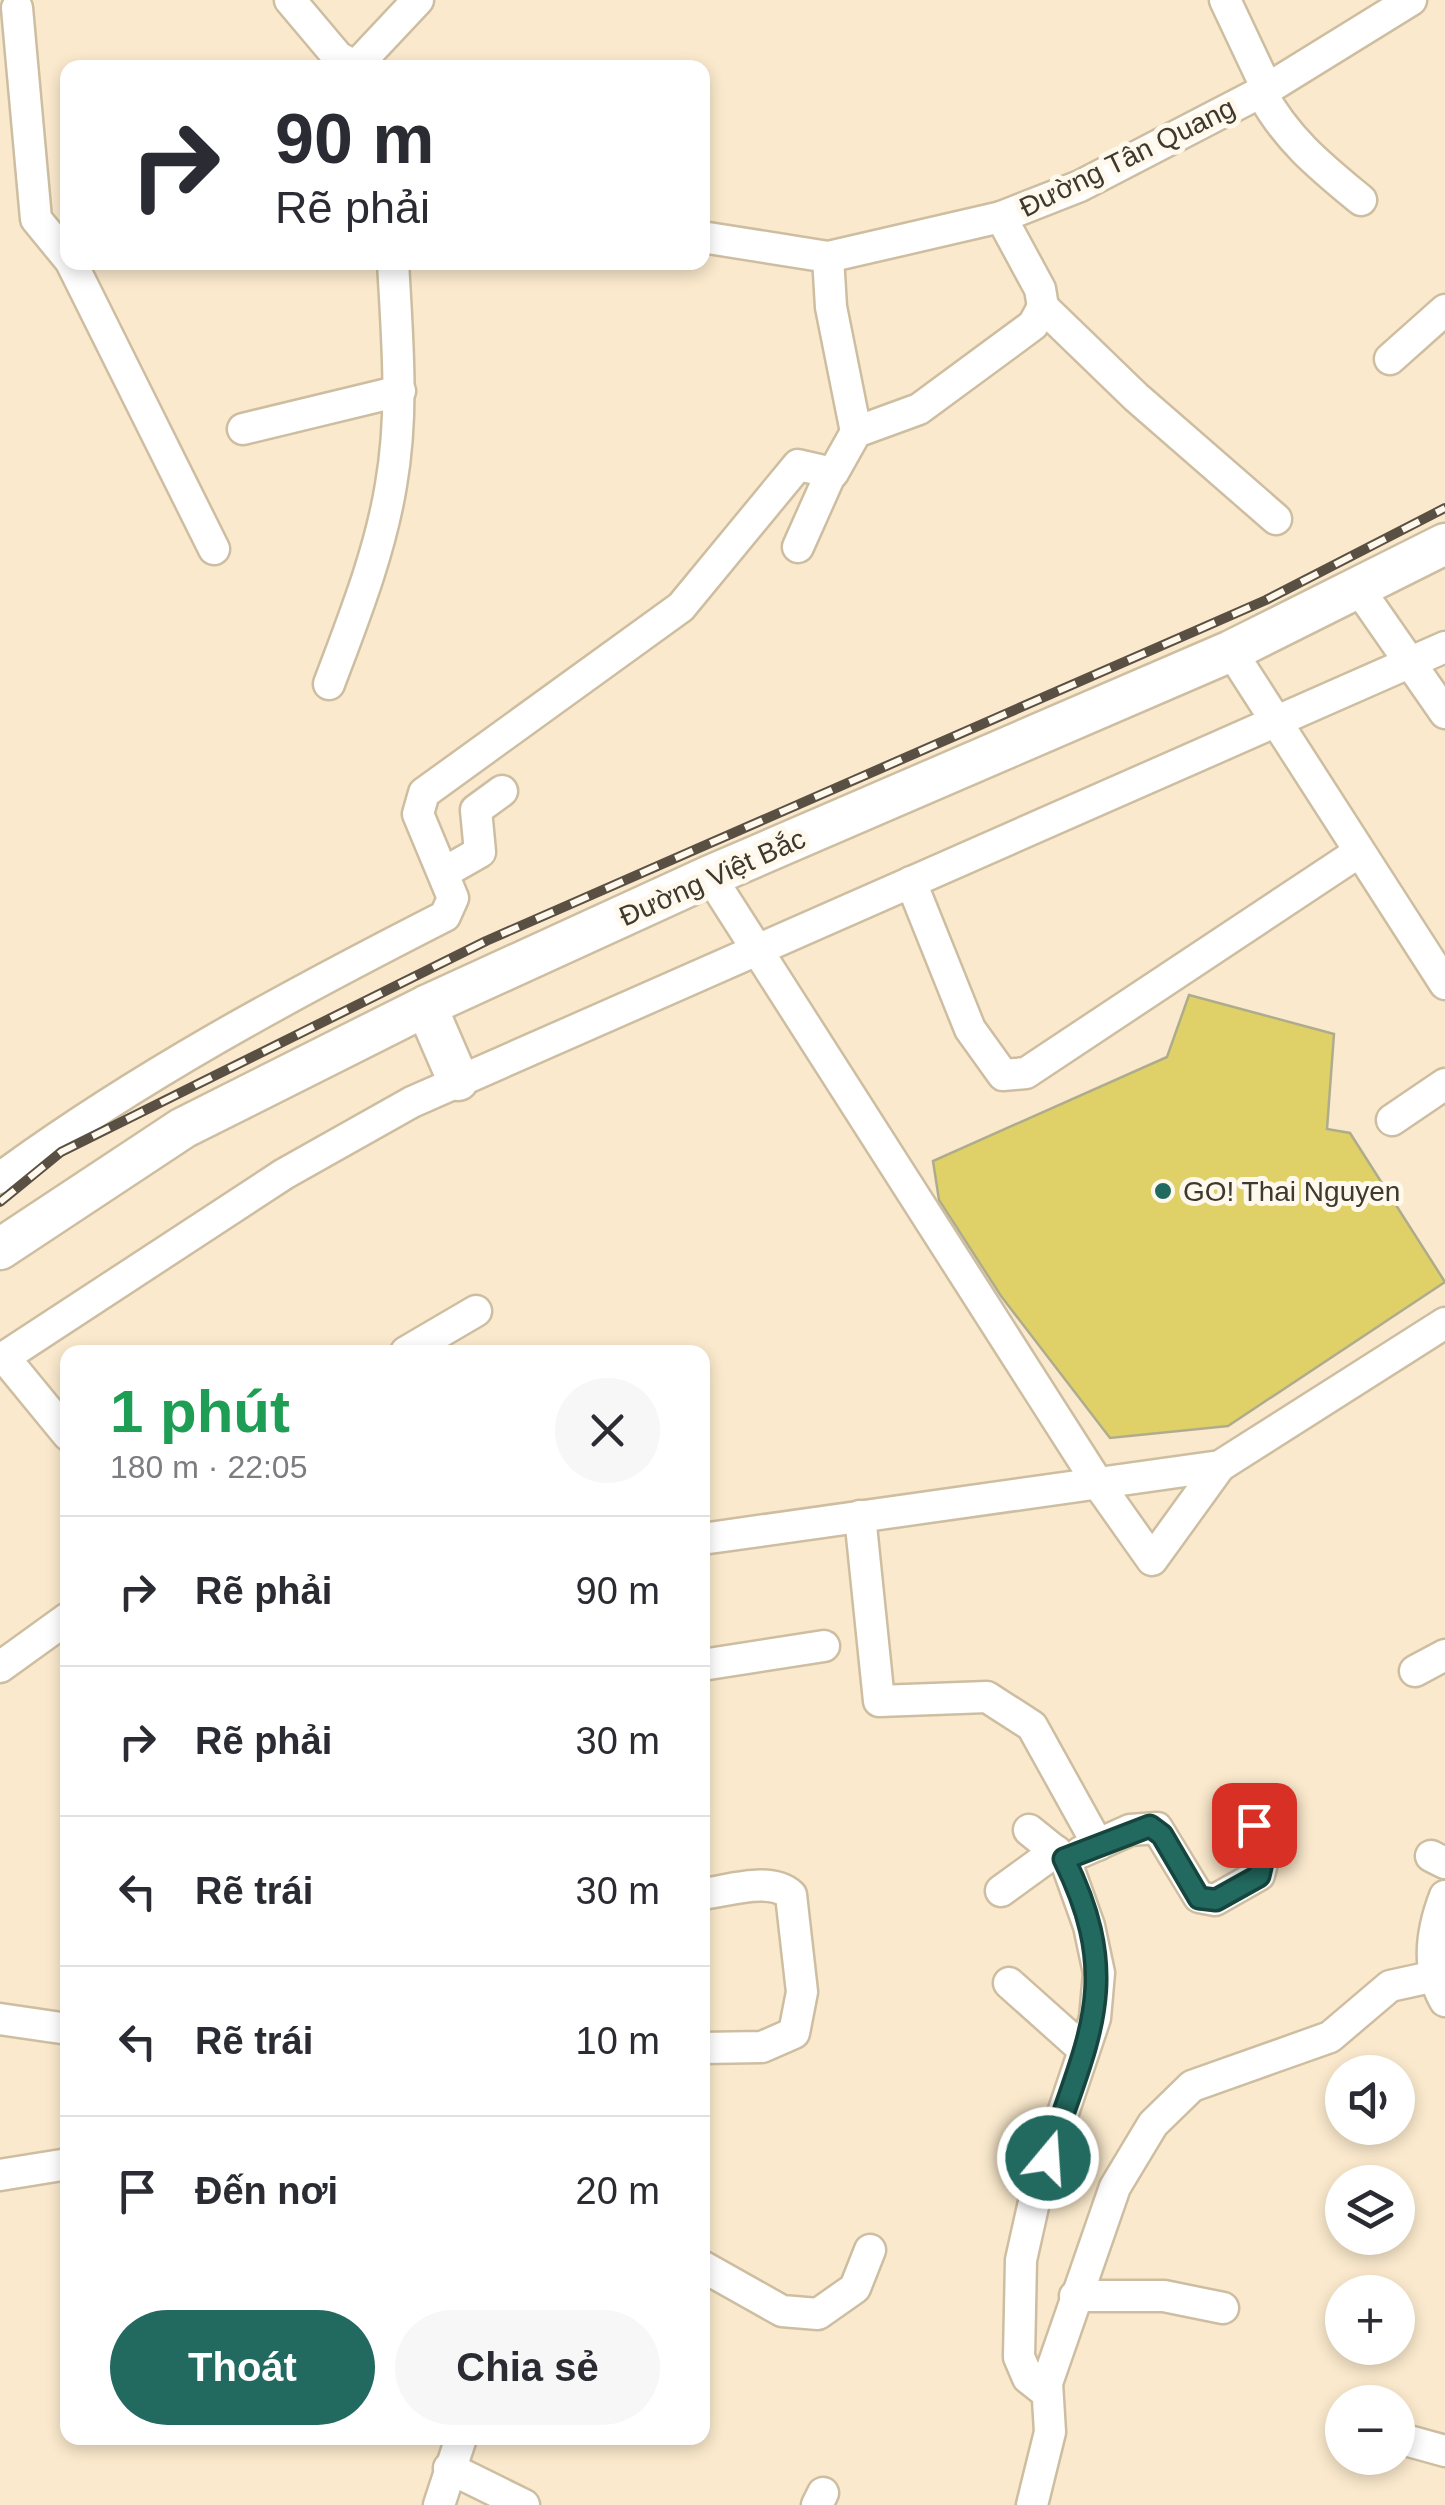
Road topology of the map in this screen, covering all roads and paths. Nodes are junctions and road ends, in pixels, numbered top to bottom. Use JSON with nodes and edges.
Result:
{"nodes":[{"id":1,"x":290,"y":0,"type":"edge"},
{"id":2,"x":418,"y":0,"type":"edge"},
{"id":3,"x":1225,"y":0,"type":"edge"},
{"id":4,"x":1410,"y":0,"type":"edge"},
{"id":5,"x":19,"y":6,"type":"edge"},
{"id":6,"x":344,"y":60,"type":"edge"},
{"id":7,"x":354,"y":60,"type":"edge"},
{"id":8,"x":1264,"y":91,"type":"junction"},
{"id":9,"x":1361,"y":200,"type":"dead end"},
{"id":10,"x":1002,"y":217,"type":"junction"},
{"id":11,"x":710,"y":238,"type":"edge"},
{"id":12,"x":60,"y":249,"type":"edge"},
{"id":13,"x":828,"y":257,"type":"junction"},
{"id":14,"x":74,"y":270,"type":"edge"},
{"id":15,"x":393,"y":270,"type":"edge"},
{"id":16,"x":1043,"y":307,"type":"junction"},
{"id":17,"x":1445,"y":310,"type":"edge"},
{"id":18,"x":1390,"y":359,"type":"dead end"},
{"id":19,"x":400,"y":392,"type":"junction"},
{"id":20,"x":243,"y":429,"type":"dead end"},
{"id":21,"x":856,"y":432,"type":"junction"},
{"id":22,"x":831,"y":473,"type":"junction"},
{"id":23,"x":1276,"y":519,"type":"dead end"},
{"id":24,"x":1445,"y":544,"type":"edge"},
{"id":25,"x":798,"y":546,"type":"dead end"},
{"id":26,"x":214,"y":549,"type":"dead end"},
{"id":27,"x":1356,"y":585,"type":"junction"},
{"id":28,"x":1445,"y":647,"type":"edge"},
{"id":29,"x":1232,"y":650,"type":"junction"},
{"id":30,"x":1412,"y":664,"type":"junction"},
{"id":31,"x":330,"y":684,"type":"dead end"},
{"id":32,"x":1445,"y":712,"type":"edge"},
{"id":33,"x":1276,"y":722,"type":"junction"},
{"id":34,"x":502,"y":791,"type":"dead end"},
{"id":35,"x":1359,"y":852,"type":"junction"},
{"id":36,"x":444,"y":872,"type":"junction"},
{"id":37,"x":710,"y":876,"type":"junction"},
{"id":38,"x":910,"y":882,"type":"junction"},
{"id":39,"x":756,"y":948,"type":"junction"},
{"id":40,"x":1445,"y":984,"type":"edge"},
{"id":41,"x":426,"y":1006,"type":"junction"},
{"id":42,"x":458,"y":1080,"type":"junction"},
{"id":43,"x":1445,"y":1084,"type":"edge"},
{"id":44,"x":1392,"y":1120,"type":"dead end"},
{"id":45,"x":0,"y":1178,"type":"edge"},
{"id":46,"x":0,"y":1250,"type":"edge"},
{"id":47,"x":476,"y":1311,"type":"dead end"},
{"id":48,"x":1445,"y":1323,"type":"edge"},
{"id":49,"x":418,"y":1345,"type":"edge"},
{"id":50,"x":2,"y":1359,"type":"edge"},
{"id":51,"x":60,"y":1426,"type":"edge"},
{"id":52,"x":1220,"y":1466,"type":"junction"},
{"id":53,"x":1100,"y":1485,"type":"junction"},
{"id":54,"x":860,"y":1516,"type":"junction"},
{"id":55,"x":710,"y":1537,"type":"edge"},
{"id":56,"x":60,"y":1624,"type":"edge"},
{"id":57,"x":824,"y":1646,"type":"dead end"},
{"id":58,"x":1445,"y":1656,"type":"edge"},
{"id":59,"x":710,"y":1664,"type":"edge"},
{"id":60,"x":0,"y":1667,"type":"edge"},
{"id":61,"x":1415,"y":1671,"type":"dead end"},
{"id":62,"x":1249,"y":1801,"type":"dead end"},
{"id":63,"x":1030,"y":1830,"type":"dead end"},
{"id":64,"x":1098,"y":1844,"type":"junction"},
{"id":65,"x":1060,"y":1855,"type":"junction"},
{"id":66,"x":1001,"y":1890,"type":"dead end"},
{"id":67,"x":710,"y":1893,"type":"edge"},
{"id":68,"x":1445,"y":1896,"type":"edge"},
{"id":69,"x":1009,"y":1983,"type":"dead end"},
{"id":70,"x":1441,"y":1985,"type":"edge"},
{"id":71,"x":2,"y":2022,"type":"edge"},
{"id":72,"x":60,"y":2028,"type":"edge"},
{"id":73,"x":710,"y":2047,"type":"edge"},
{"id":74,"x":1084,"y":2050,"type":"junction"},
{"id":75,"x":60,"y":2165,"type":"edge"},
{"id":76,"x":0,"y":2175,"type":"edge"},
{"id":77,"x":870,"y":2250,"type":"dead end"},
{"id":78,"x":710,"y":2270,"type":"edge"},
{"id":79,"x":1075,"y":2296,"type":"junction"},
{"id":80,"x":1223,"y":2308,"type":"dead end"},
{"id":81,"x":1047,"y":2393,"type":"junction"},
{"id":82,"x":1415,"y":2443,"type":"edge"},
{"id":83,"x":458,"y":2445,"type":"edge"},
{"id":84,"x":1445,"y":2451,"type":"edge"},
{"id":85,"x":449,"y":2468,"type":"junction"},
{"id":86,"x":439,"y":2505,"type":"edge"},
{"id":87,"x":524,"y":2505,"type":"edge"},
{"id":88,"x":1032,"y":2505,"type":"edge"}],
"edges":[{"from":1,"to":6,"type":"street"},
{"from":2,"to":7,"type":"street"},
{"from":3,"to":8,"type":"street"},
{"from":4,"to":8,"type":"street","name":"Đường Tân Quang"},
{"from":5,"to":12,"type":"street"},
{"from":8,"to":9,"type":"street"},
{"from":8,"to":10,"type":"street","name":"Đường Tân Quang"},
{"from":10,"to":13,"type":"street","name":"Đường Tân Quang"},
{"from":10,"to":16,"type":"street"},
{"from":11,"to":13,"type":"street","name":"Đường Tân Quang"},
{"from":13,"to":21,"type":"street"},
{"from":14,"to":26,"type":"street"},
{"from":15,"to":19,"type":"street"},
{"from":16,"to":21,"type":"street"},
{"from":16,"to":23,"type":"street"},
{"from":17,"to":18,"type":"street"},
{"from":19,"to":20,"type":"street"},
{"from":19,"to":31,"type":"street"},
{"from":21,"to":22,"type":"street"},
{"from":22,"to":25,"type":"street"},
{"from":22,"to":36,"type":"street"},
{"from":24,"to":27,"type":"main road","name":"Đường Việt Bắc"},
{"from":27,"to":29,"type":"main road","name":"Đường Việt Bắc"},
{"from":27,"to":30,"type":"street"},
{"from":28,"to":30,"type":"street"},
{"from":29,"to":33,"type":"street"},
{"from":29,"to":37,"type":"main road","name":"Đường Việt Bắc"},
{"from":30,"to":32,"type":"street"},
{"from":30,"to":33,"type":"street"},
{"from":33,"to":35,"type":"street"},
{"from":33,"to":38,"type":"street"},
{"from":34,"to":36,"type":"street"},
{"from":35,"to":38,"type":"street"},
{"from":35,"to":40,"type":"street"},
{"from":36,"to":45,"type":"street"},
{"from":37,"to":39,"type":"street"},
{"from":37,"to":41,"type":"main road","name":"Đường Việt Bắc"},
{"from":38,"to":39,"type":"street"},
{"from":39,"to":42,"type":"street"},
{"from":39,"to":53,"type":"street"},
{"from":41,"to":42,"type":"main road"},
{"from":41,"to":46,"type":"main road","name":"Đường Việt Bắc"},
{"from":42,"to":50,"type":"street"},
{"from":43,"to":44,"type":"street"},
{"from":47,"to":49,"type":"street"},
{"from":48,"to":52,"type":"street"},
{"from":50,"to":51,"type":"street"},
{"from":52,"to":53,"type":"street"},
{"from":52,"to":53,"type":"street"},
{"from":53,"to":54,"type":"street"},
{"from":54,"to":55,"type":"street"},
{"from":54,"to":64,"type":"street"},
{"from":56,"to":60,"type":"street"},
{"from":57,"to":59,"type":"street"},
{"from":58,"to":61,"type":"street"},
{"from":62,"to":64,"type":"street"},
{"from":63,"to":65,"type":"street"},
{"from":64,"to":65,"type":"street"},
{"from":65,"to":66,"type":"street"},
{"from":65,"to":74,"type":"street"},
{"from":67,"to":73,"type":"street"},
{"from":68,"to":70,"type":"street"},
{"from":69,"to":74,"type":"street"},
{"from":70,"to":79,"type":"street"},
{"from":71,"to":72,"type":"street"},
{"from":74,"to":81,"type":"street"},
{"from":75,"to":76,"type":"street"},
{"from":77,"to":78,"type":"street"},
{"from":79,"to":80,"type":"street"},
{"from":79,"to":81,"type":"street"},
{"from":81,"to":88,"type":"street"},
{"from":82,"to":84,"type":"street"},
{"from":83,"to":85,"type":"street"},
{"from":85,"to":86,"type":"street"},
{"from":85,"to":87,"type":"street"}]}
